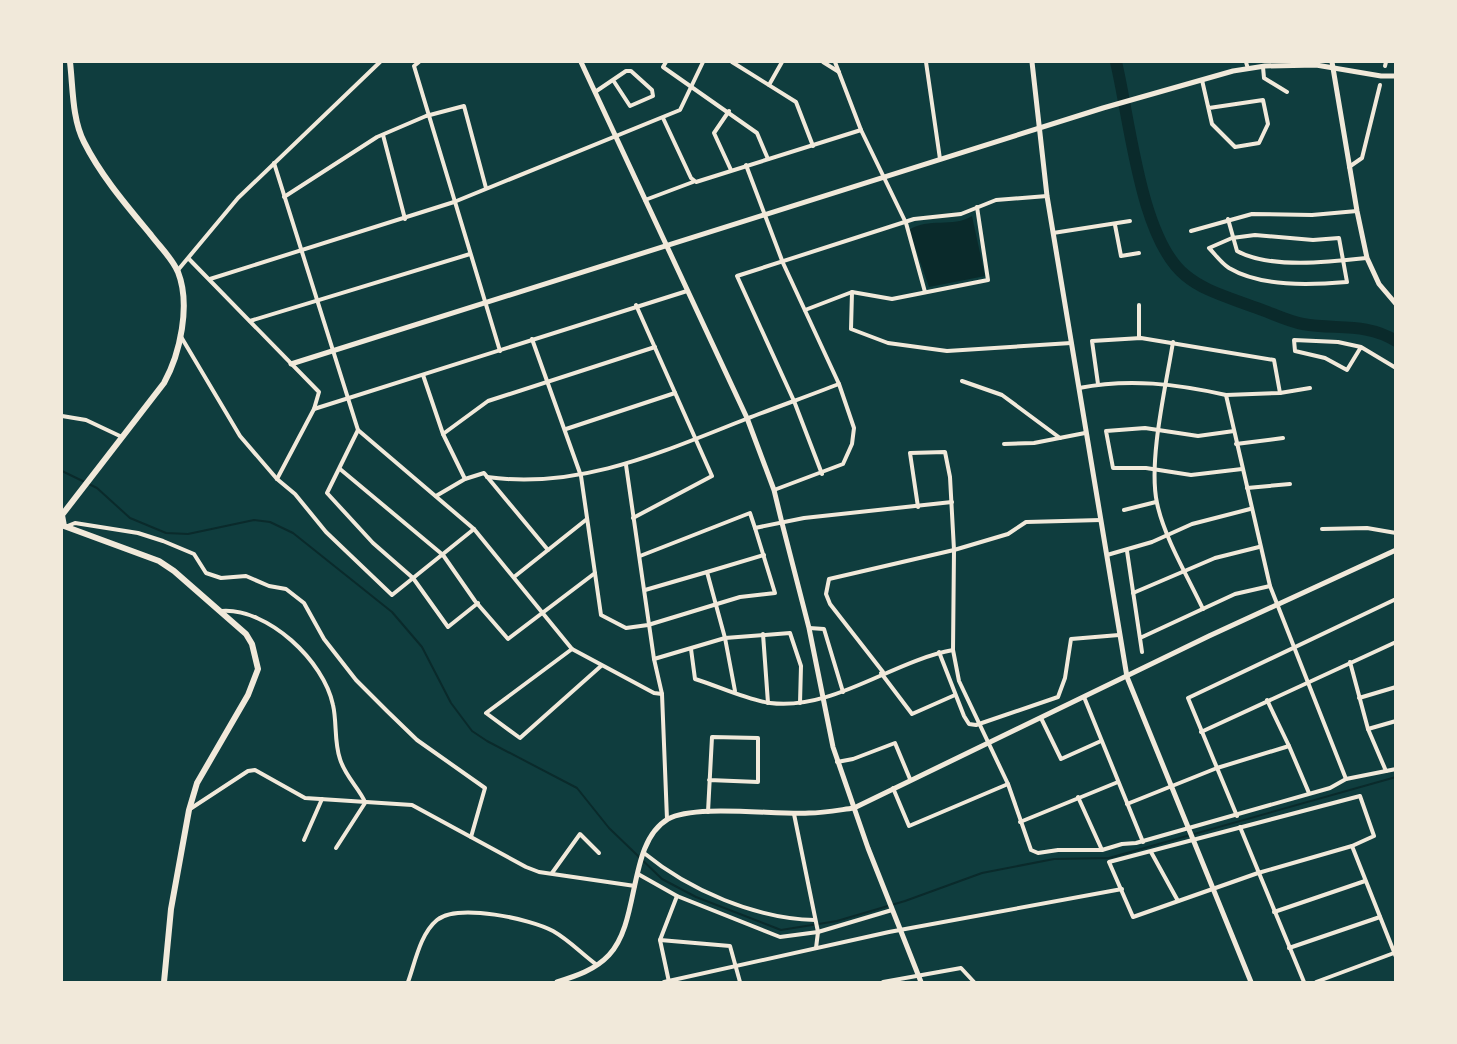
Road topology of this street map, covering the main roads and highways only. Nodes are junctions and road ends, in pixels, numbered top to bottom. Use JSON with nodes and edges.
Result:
{"nodes":[{"id":1,"x":70,"y":62,"type":"edge"},
{"id":2,"x":63,"y":526,"type":"edge"},
{"id":3,"x":164,"y":982,"type":"edge"}],
"edges":[{"from":1,"to":2,"type":"main road"},
{"from":2,"to":3,"type":"main road"}]}
